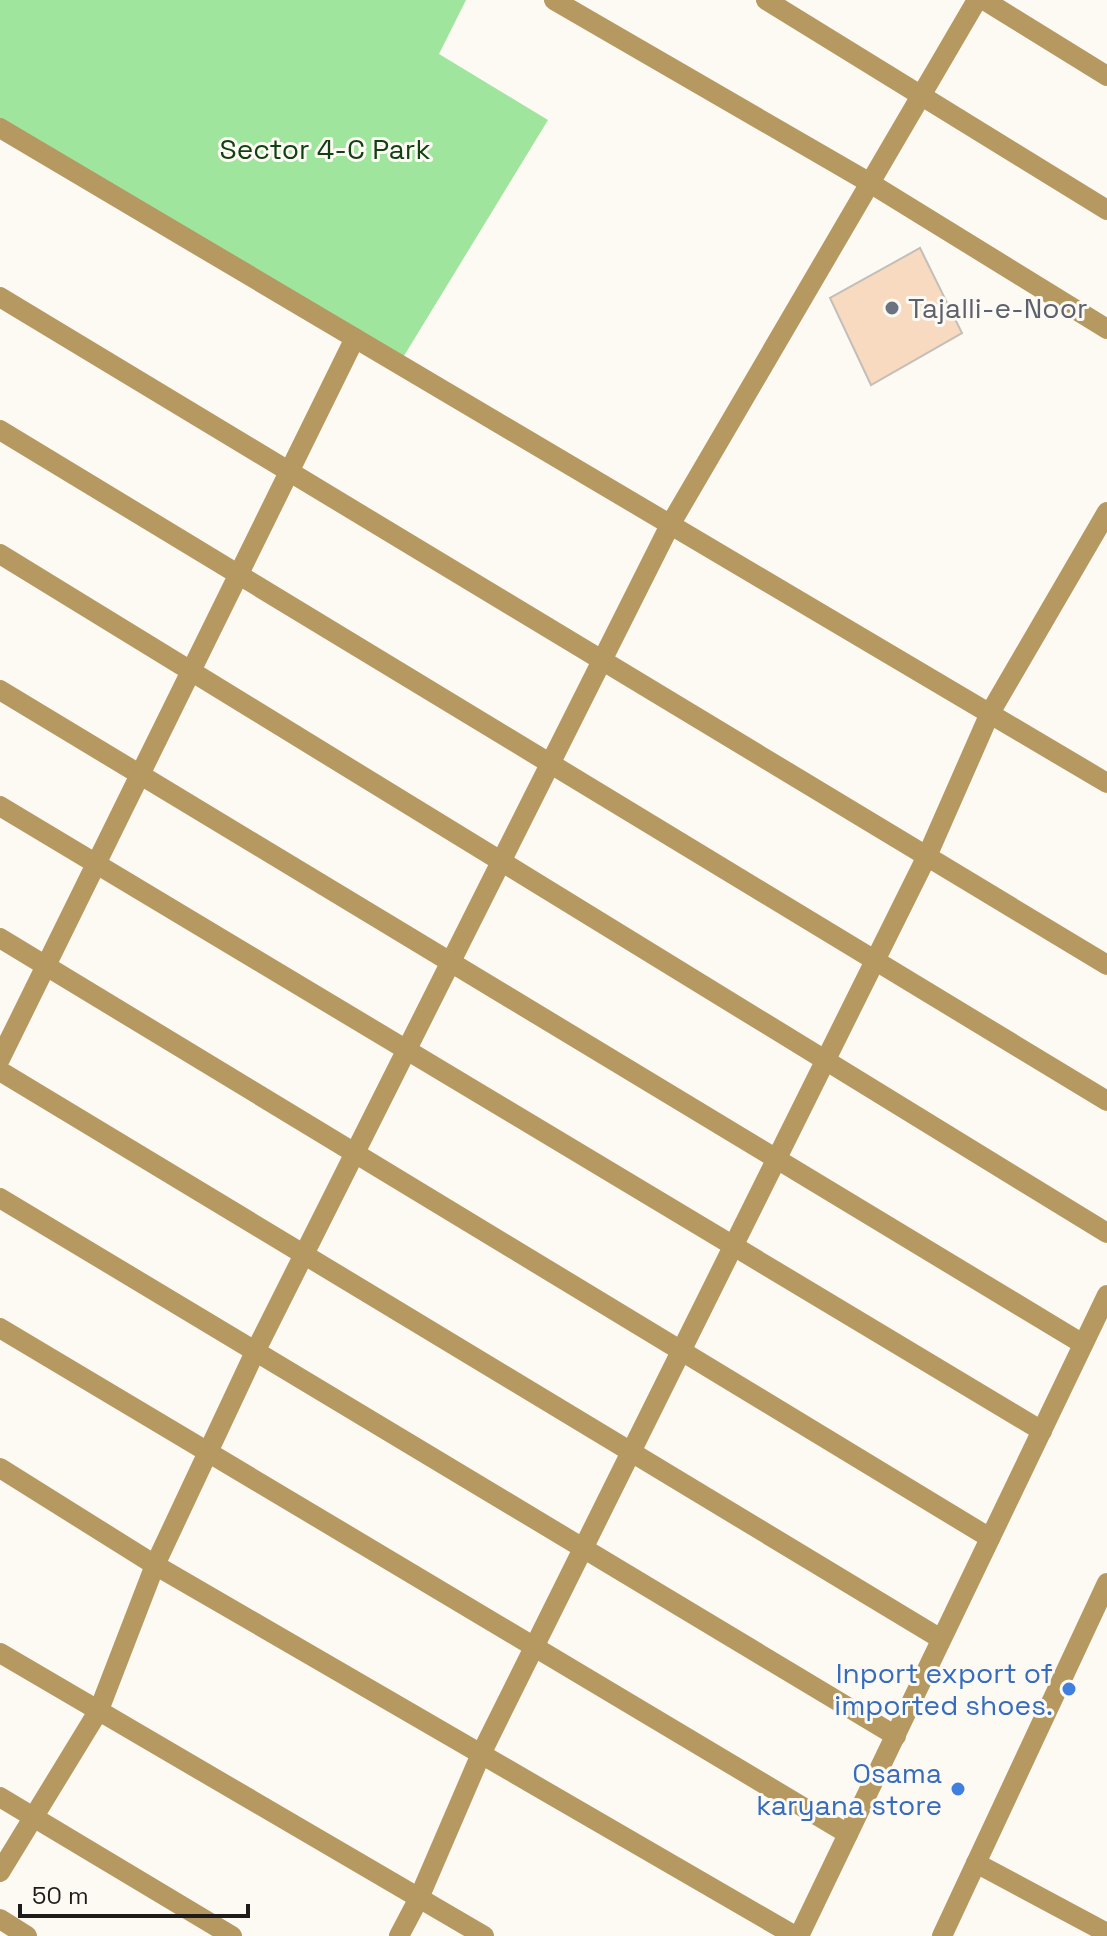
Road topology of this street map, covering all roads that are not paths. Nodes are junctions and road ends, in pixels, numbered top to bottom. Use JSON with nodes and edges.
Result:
{"nodes":[{"id":1,"x":554,"y":0,"type":"edge"},
{"id":2,"x":766,"y":0,"type":"edge"},
{"id":3,"x":977,"y":0,"type":"edge"},
{"id":4,"x":984,"y":0,"type":"edge"},
{"id":5,"x":1107,"y":76,"type":"edge"},
{"id":6,"x":922,"y":96,"type":"junction"},
{"id":7,"x":0,"y":128,"type":"edge"},
{"id":8,"x":870,"y":183,"type":"junction"},
{"id":9,"x":1107,"y":210,"type":"edge"},
{"id":10,"x":0,"y":297,"type":"edge"},
{"id":11,"x":1107,"y":329,"type":"edge"},
{"id":12,"x":355,"y":338,"type":"junction"},
{"id":13,"x":0,"y":430,"type":"edge"},
{"id":14,"x":290,"y":471,"type":"junction"},
{"id":15,"x":1107,"y":512,"type":"edge"},
{"id":16,"x":670,"y":525,"type":"junction"},
{"id":17,"x":0,"y":554,"type":"edge"},
{"id":18,"x":239,"y":574,"type":"junction"},
{"id":19,"x":603,"y":659,"type":"junction"},
{"id":20,"x":191,"y":671,"type":"junction"},
{"id":21,"x":0,"y":690,"type":"edge"},
{"id":22,"x":990,"y":713,"type":"junction"},
{"id":23,"x":550,"y":764,"type":"junction"},
{"id":24,"x":140,"y":775,"type":"junction"},
{"id":25,"x":1107,"y":783,"type":"edge"},
{"id":26,"x":0,"y":806,"type":"edge"},
{"id":27,"x":928,"y":854,"type":"junction"},
{"id":28,"x":501,"y":862,"type":"junction"},
{"id":29,"x":96,"y":864,"type":"junction"},
{"id":30,"x":0,"y":938,"type":"edge"},
{"id":31,"x":875,"y":960,"type":"junction"},
{"id":32,"x":451,"y":962,"type":"junction"},
{"id":33,"x":46,"y":965,"type":"junction"},
{"id":34,"x":1107,"y":965,"type":"edge"},
{"id":35,"x":407,"y":1050,"type":"junction"},
{"id":36,"x":0,"y":1059,"type":"edge"},
{"id":37,"x":825,"y":1061,"type":"junction"},
{"id":38,"x":0,"y":1071,"type":"edge"},
{"id":39,"x":1107,"y":1101,"type":"edge"},
{"id":40,"x":355,"y":1153,"type":"junction"},
{"id":41,"x":777,"y":1159,"type":"junction"},
{"id":42,"x":0,"y":1198,"type":"edge"},
{"id":43,"x":1107,"y":1233,"type":"edge"},
{"id":44,"x":733,"y":1246,"type":"junction"},
{"id":45,"x":304,"y":1255,"type":"junction"},
{"id":46,"x":1107,"y":1295,"type":"edge"},
{"id":47,"x":0,"y":1328,"type":"edge"},
{"id":48,"x":1083,"y":1344,"type":"junction"},
{"id":49,"x":682,"y":1351,"type":"junction"},
{"id":50,"x":255,"y":1352,"type":"junction"},
{"id":51,"x":1042,"y":1431,"type":"junction"},
{"id":52,"x":208,"y":1452,"type":"junction"},
{"id":53,"x":631,"y":1452,"type":"junction"},
{"id":54,"x":0,"y":1468,"type":"edge"},
{"id":55,"x":990,"y":1538,"type":"junction"},
{"id":56,"x":583,"y":1548,"type":"junction"},
{"id":57,"x":155,"y":1565,"type":"junction"},
{"id":58,"x":1107,"y":1583,"type":"edge"},
{"id":59,"x":941,"y":1639,"type":"junction"},
{"id":60,"x":535,"y":1647,"type":"junction"},
{"id":61,"x":0,"y":1653,"type":"edge"},
{"id":62,"x":99,"y":1710,"type":"junction"},
{"id":63,"x":896,"y":1736,"type":"junction"},
{"id":64,"x":481,"y":1754,"type":"junction"},
{"id":65,"x":0,"y":1797,"type":"edge"},
{"id":66,"x":34,"y":1817,"type":"junction"},
{"id":67,"x":848,"y":1834,"type":"junction"},
{"id":68,"x":976,"y":1863,"type":"junction"},
{"id":69,"x":0,"y":1872,"type":"edge"},
{"id":70,"x":419,"y":1898,"type":"junction"},
{"id":71,"x":0,"y":1919,"type":"edge"},
{"id":72,"x":1106,"y":1933,"type":"edge"},
{"id":73,"x":27,"y":1936,"type":"edge"},
{"id":74,"x":232,"y":1936,"type":"edge"},
{"id":75,"x":399,"y":1936,"type":"edge"},
{"id":76,"x":484,"y":1936,"type":"edge"},
{"id":77,"x":797,"y":1936,"type":"edge"},
{"id":78,"x":942,"y":1936,"type":"edge"}],
"edges":[{"from":1,"to":8,"type":"street"},
{"from":2,"to":6,"type":"street"},
{"from":3,"to":6,"type":"street"},
{"from":4,"to":5,"type":"street"},
{"from":6,"to":8,"type":"street"},
{"from":6,"to":9,"type":"street"},
{"from":7,"to":12,"type":"street"},
{"from":8,"to":11,"type":"street"},
{"from":8,"to":16,"type":"street"},
{"from":10,"to":14,"type":"street"},
{"from":12,"to":14,"type":"street"},
{"from":12,"to":16,"type":"street"},
{"from":13,"to":18,"type":"street"},
{"from":14,"to":18,"type":"street"},
{"from":14,"to":19,"type":"street"},
{"from":15,"to":22,"type":"street"},
{"from":16,"to":19,"type":"street"},
{"from":16,"to":22,"type":"street"},
{"from":17,"to":20,"type":"street"},
{"from":18,"to":20,"type":"street"},
{"from":18,"to":23,"type":"street"},
{"from":19,"to":23,"type":"street"},
{"from":19,"to":27,"type":"street"},
{"from":20,"to":24,"type":"street"},
{"from":20,"to":28,"type":"street"},
{"from":21,"to":24,"type":"street"},
{"from":22,"to":25,"type":"street"},
{"from":22,"to":27,"type":"street"},
{"from":23,"to":28,"type":"street"},
{"from":23,"to":31,"type":"street"},
{"from":24,"to":29,"type":"street"},
{"from":24,"to":32,"type":"street"},
{"from":26,"to":29,"type":"street"},
{"from":27,"to":31,"type":"street"},
{"from":27,"to":34,"type":"street"},
{"from":28,"to":32,"type":"street"},
{"from":28,"to":37,"type":"street"},
{"from":29,"to":33,"type":"street"},
{"from":29,"to":35,"type":"street"},
{"from":30,"to":33,"type":"street"},
{"from":31,"to":37,"type":"street"},
{"from":31,"to":39,"type":"street"},
{"from":32,"to":35,"type":"street"},
{"from":32,"to":41,"type":"street"},
{"from":33,"to":36,"type":"street"},
{"from":33,"to":40,"type":"street"},
{"from":35,"to":40,"type":"street"},
{"from":35,"to":44,"type":"street"},
{"from":37,"to":41,"type":"street"},
{"from":37,"to":43,"type":"street"},
{"from":38,"to":45,"type":"street"},
{"from":40,"to":45,"type":"street"},
{"from":40,"to":49,"type":"street"},
{"from":41,"to":44,"type":"street"},
{"from":41,"to":48,"type":"street"},
{"from":42,"to":50,"type":"street"},
{"from":44,"to":49,"type":"street"},
{"from":44,"to":51,"type":"street"},
{"from":45,"to":50,"type":"street"},
{"from":45,"to":53,"type":"street"},
{"from":46,"to":48,"type":"street"},
{"from":47,"to":52,"type":"street"},
{"from":48,"to":51,"type":"street"},
{"from":49,"to":53,"type":"street"},
{"from":49,"to":55,"type":"street"},
{"from":50,"to":52,"type":"street"},
{"from":50,"to":56,"type":"street"},
{"from":51,"to":55,"type":"street"},
{"from":52,"to":57,"type":"street"},
{"from":52,"to":60,"type":"street"},
{"from":53,"to":56,"type":"street"},
{"from":53,"to":59,"type":"street"},
{"from":54,"to":57,"type":"street"},
{"from":55,"to":59,"type":"street"},
{"from":56,"to":60,"type":"street"},
{"from":56,"to":63,"type":"street"},
{"from":57,"to":62,"type":"street"},
{"from":57,"to":64,"type":"street"},
{"from":58,"to":68,"type":"street"},
{"from":59,"to":63,"type":"street"},
{"from":60,"to":64,"type":"street"},
{"from":60,"to":67,"type":"street"},
{"from":61,"to":62,"type":"street"},
{"from":62,"to":66,"type":"street"},
{"from":62,"to":70,"type":"street"},
{"from":63,"to":67,"type":"street"},
{"from":64,"to":70,"type":"street"},
{"from":64,"to":77,"type":"street"},
{"from":65,"to":66,"type":"street"},
{"from":66,"to":69,"type":"street"},
{"from":66,"to":74,"type":"street"},
{"from":67,"to":77,"type":"street"},
{"from":68,"to":72,"type":"street"},
{"from":68,"to":78,"type":"street"},
{"from":70,"to":75,"type":"street"},
{"from":70,"to":76,"type":"street"},
{"from":71,"to":73,"type":"street"}]}
